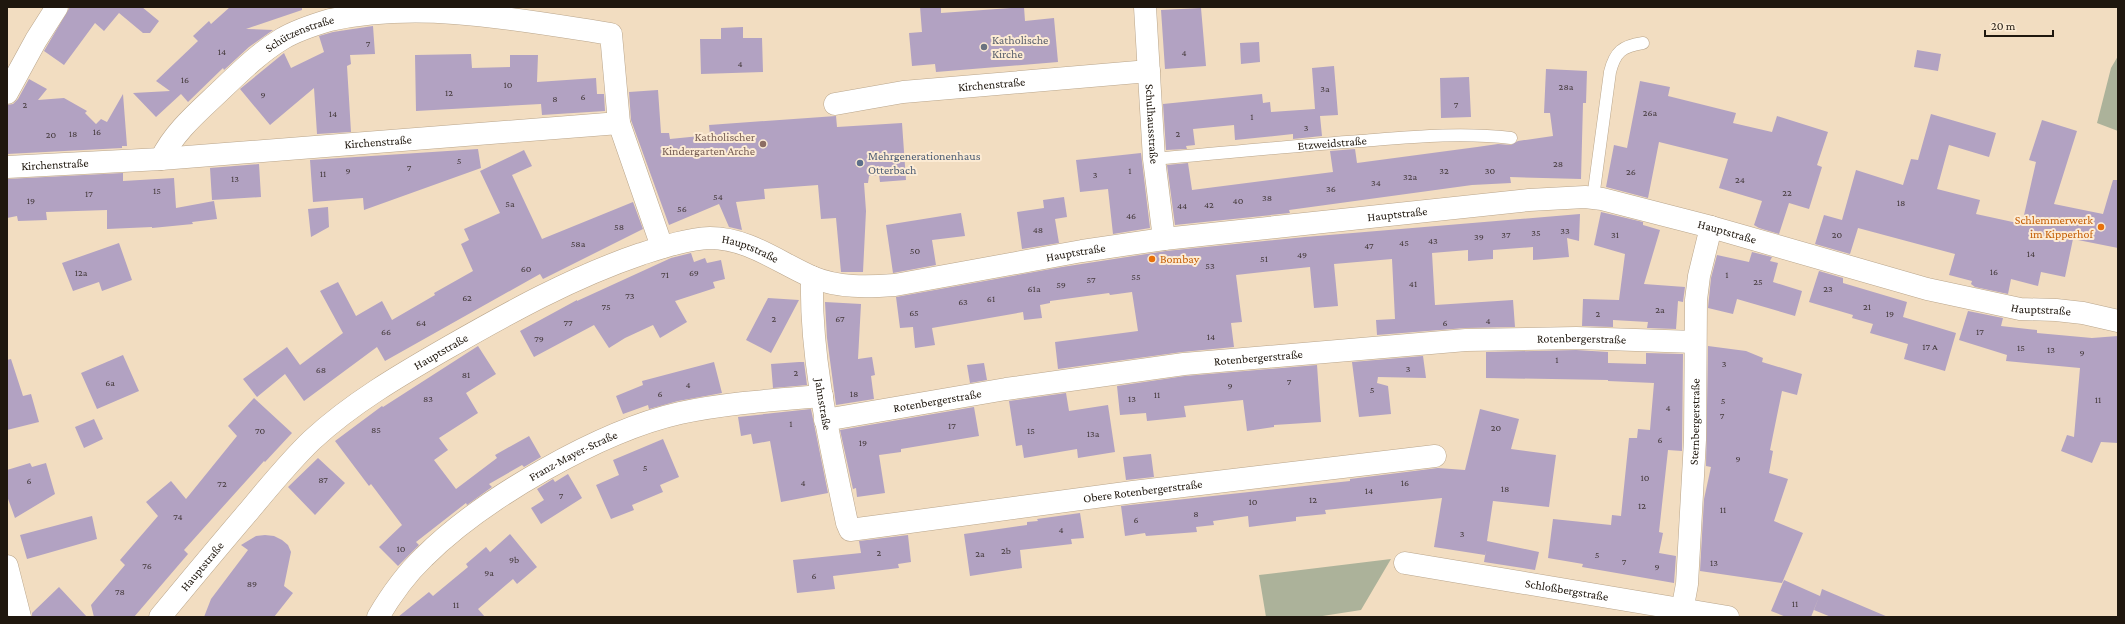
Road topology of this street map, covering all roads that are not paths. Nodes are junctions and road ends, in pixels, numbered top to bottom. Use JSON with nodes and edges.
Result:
{"nodes":[{"id":1,"x":57,"y":7,"type":"edge"},
{"id":2,"x":1145,"y":7,"type":"edge"},
{"id":3,"x":1643,"y":43,"type":"dead end"},
{"id":4,"x":1149,"y":71,"type":"junction"},
{"id":5,"x":7,"y":93,"type":"edge"},
{"id":6,"x":835,"y":104,"type":"dead end"},
{"id":7,"x":619,"y":123,"type":"junction"},
{"id":8,"x":1511,"y":138,"type":"dead end"},
{"id":9,"x":161,"y":159,"type":"junction"},
{"id":10,"x":1154,"y":159,"type":"junction"},
{"id":11,"x":7,"y":167,"type":"edge"},
{"id":12,"x":1593,"y":198,"type":"junction"},
{"id":13,"x":1711,"y":227,"type":"junction"},
{"id":14,"x":1164,"y":239,"type":"junction"},
{"id":15,"x":662,"y":247,"type":"junction"},
{"id":16,"x":812,"y":277,"type":"junction"},
{"id":17,"x":2118,"y":320,"type":"edge"},
{"id":18,"x":1695,"y":342,"type":"junction"},
{"id":19,"x":822,"y":396,"type":"junction"},
{"id":20,"x":825,"y":420,"type":"junction"},
{"id":21,"x":1435,"y":456,"type":"dead end"},
{"id":22,"x":850,"y":530,"type":"joint"},
{"id":23,"x":1405,"y":563,"type":"dead end"},
{"id":24,"x":7,"y":566,"type":"edge"},
{"id":25,"x":1683,"y":613,"type":"edge"},
{"id":26,"x":20,"y":617,"type":"edge"},
{"id":27,"x":160,"y":617,"type":"edge"},
{"id":28,"x":378,"y":617,"type":"edge"},
{"id":29,"x":1728,"y":617,"type":"edge"}],
"edges":[{"from":1,"to":5,"type":"street"},
{"from":2,"to":4,"type":"street","name":"Schulhausstraße"},
{"from":3,"to":12,"type":"lane"},
{"from":4,"to":6,"type":"street","name":"Kirchenstraße"},
{"from":4,"to":10,"type":"street","name":"Schulhausstraße"},
{"from":7,"to":9,"type":"street","name":"Kirchenstraße"},
{"from":7,"to":9,"type":"street","name":"Schützenstraße"},
{"from":7,"to":15,"type":"street"},
{"from":8,"to":10,"type":"lane","name":"Etzweidstraße"},
{"from":9,"to":11,"type":"street","name":"Kirchenstraße"},
{"from":10,"to":14,"type":"street","name":"Schulhausstraße"},
{"from":12,"to":13,"type":"street","name":"Hauptstraße"},
{"from":12,"to":14,"type":"street","name":"Hauptstraße"},
{"from":13,"to":17,"type":"street","name":"Hauptstraße"},
{"from":13,"to":18,"type":"street","name":"Sternbergerstraße"},
{"from":14,"to":16,"type":"street","name":"Hauptstraße"},
{"from":15,"to":16,"type":"street","name":"Hauptstraße"},
{"from":15,"to":27,"type":"street","name":"Hauptstraße"},
{"from":16,"to":19,"type":"street","name":"Jahnstraße"},
{"from":18,"to":20,"type":"street","name":"Rotenbergerstraße"},
{"from":18,"to":25,"type":"street","name":"Sternbergerstraße"},
{"from":19,"to":20,"type":"street","name":"Jahnstraße"},
{"from":19,"to":28,"type":"street","name":"Franz-Mayer-Straße"},
{"from":20,"to":22,"type":"street","name":"Jahnstraße"},
{"from":21,"to":22,"type":"street","name":"Obere Rotenbergerstraße"},
{"from":23,"to":25,"type":"street","name":"Schloßbergstraße"},
{"from":24,"to":26,"type":"street"},
{"from":25,"to":29,"type":"street","name":"Schloßbergstraße"}]}
